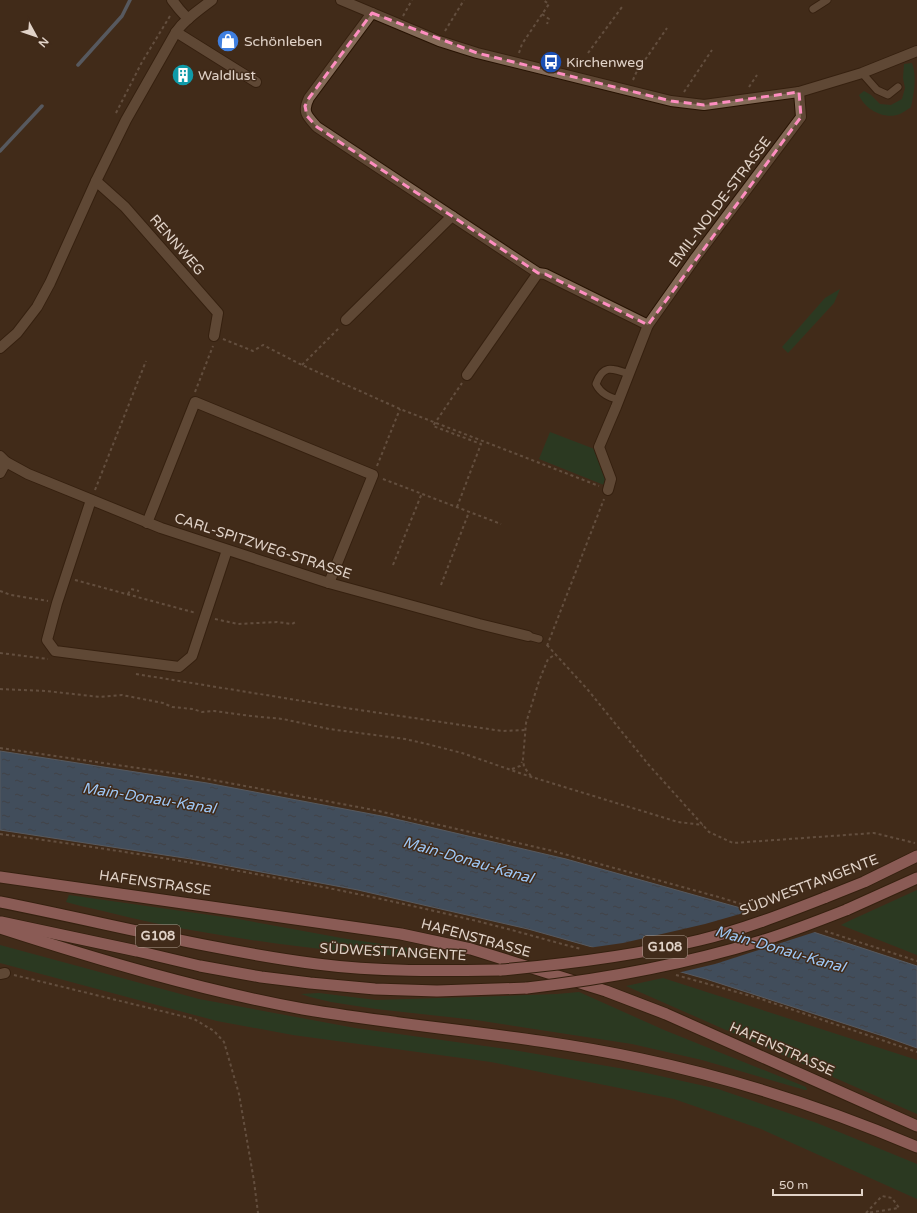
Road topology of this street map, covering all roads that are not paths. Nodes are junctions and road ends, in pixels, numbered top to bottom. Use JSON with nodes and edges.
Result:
{"nodes":[{"id":1,"x":172,"y":0,"type":"edge"},
{"id":2,"x":212,"y":0,"type":"edge"},
{"id":3,"x":341,"y":0,"type":"edge"},
{"id":4,"x":827,"y":0,"type":"edge"},
{"id":5,"x":813,"y":9,"type":"dead end"},
{"id":6,"x":372,"y":13,"type":"junction"},
{"id":7,"x":188,"y":19,"type":"junction"},
{"id":8,"x":176,"y":32,"type":"junction"},
{"id":9,"x":917,"y":51,"type":"edge"},
{"id":10,"x":862,"y":73,"type":"junction"},
{"id":11,"x":256,"y":82,"type":"dead end"},
{"id":12,"x":898,"y":87,"type":"dead end"},
{"id":13,"x":799,"y":92,"type":"junction"},
{"id":14,"x":96,"y":181,"type":"junction"},
{"id":15,"x":452,"y":216,"type":"junction"},
{"id":16,"x":538,"y":273,"type":"junction"},
{"id":17,"x":346,"y":320,"type":"road end"},
{"id":18,"x":648,"y":325,"type":"junction"},
{"id":19,"x":214,"y":336,"type":"road end"},
{"id":20,"x":0,"y":348,"type":"edge"},
{"id":21,"x":629,"y":374,"type":"junction"},
{"id":22,"x":467,"y":376,"type":"road end"},
{"id":23,"x":619,"y":400,"type":"junction"},
{"id":24,"x":3,"y":459,"type":"edge"},
{"id":25,"x":0,"y":473,"type":"edge"},
{"id":26,"x":608,"y":490,"type":"road end"},
{"id":27,"x":91,"y":500,"type":"junction"},
{"id":28,"x":147,"y":522,"type":"junction"},
{"id":29,"x":227,"y":550,"type":"junction"},
{"id":30,"x":329,"y":583,"type":"junction"},
{"id":31,"x":528,"y":636,"type":"joint"},
{"id":32,"x":539,"y":639,"type":"road end"},
{"id":33,"x":917,"y":856,"type":"edge"},
{"id":34,"x":0,"y":877,"type":"edge"},
{"id":35,"x":917,"y":878,"type":"edge"},
{"id":36,"x":0,"y":902,"type":"edge"},
{"id":37,"x":0,"y":921,"type":"edge"},
{"id":38,"x":0,"y":928,"type":"edge"},
{"id":39,"x":917,"y":1126,"type":"edge"},
{"id":40,"x":917,"y":1147,"type":"edge"}],
"edges":[{"from":1,"to":7,"type":"street"},
{"from":2,"to":7,"type":"street"},
{"from":3,"to":6,"type":"street"},
{"from":4,"to":5,"type":"lane"},
{"from":6,"to":13,"type":"street"},
{"from":6,"to":15,"type":"street"},
{"from":7,"to":8,"type":"street"},
{"from":8,"to":11,"type":"street"},
{"from":8,"to":14,"type":"street"},
{"from":9,"to":10,"type":"street"},
{"from":10,"to":12,"type":"lane"},
{"from":10,"to":13,"type":"street"},
{"from":13,"to":18,"type":"street","name":"EMIL-NOLDE-STRASSE"},
{"from":14,"to":19,"type":"street","name":"RENNWEG"},
{"from":14,"to":20,"type":"street"},
{"from":15,"to":16,"type":"street"},
{"from":15,"to":17,"type":"street"},
{"from":16,"to":18,"type":"street"},
{"from":16,"to":22,"type":"street"},
{"from":18,"to":21,"type":"street","name":"EMIL-NOLDE-STRASSE"},
{"from":21,"to":23,"type":"street","name":"EMIL-NOLDE-STRASSE"},
{"from":21,"to":23,"type":"lane"},
{"from":23,"to":26,"type":"street","name":"EMIL-NOLDE-STRASSE"},
{"from":24,"to":25,"type":"street"},
{"from":24,"to":27,"type":"street","name":"CARL-SPITZWEG-STRASSE"},
{"from":27,"to":28,"type":"street","name":"CARL-SPITZWEG-STRASSE"},
{"from":27,"to":29,"type":"street"},
{"from":28,"to":29,"type":"street","name":"CARL-SPITZWEG-STRASSE"},
{"from":28,"to":30,"type":"street"},
{"from":29,"to":30,"type":"street","name":"CARL-SPITZWEG-STRASSE"},
{"from":30,"to":31,"type":"street","name":"CARL-SPITZWEG-STRASSE"},
{"from":31,"to":32,"type":"lane"},
{"from":33,"to":36,"type":"highway","name":"SÜDWESTTANGENTE","number":"G108","bridge":true},
{"from":34,"to":39,"type":"highway","name":"HAFENSTRASSE"},
{"from":35,"to":37,"type":"highway","number":"G108","bridge":true},
{"from":38,"to":40,"type":"highway"}]}
